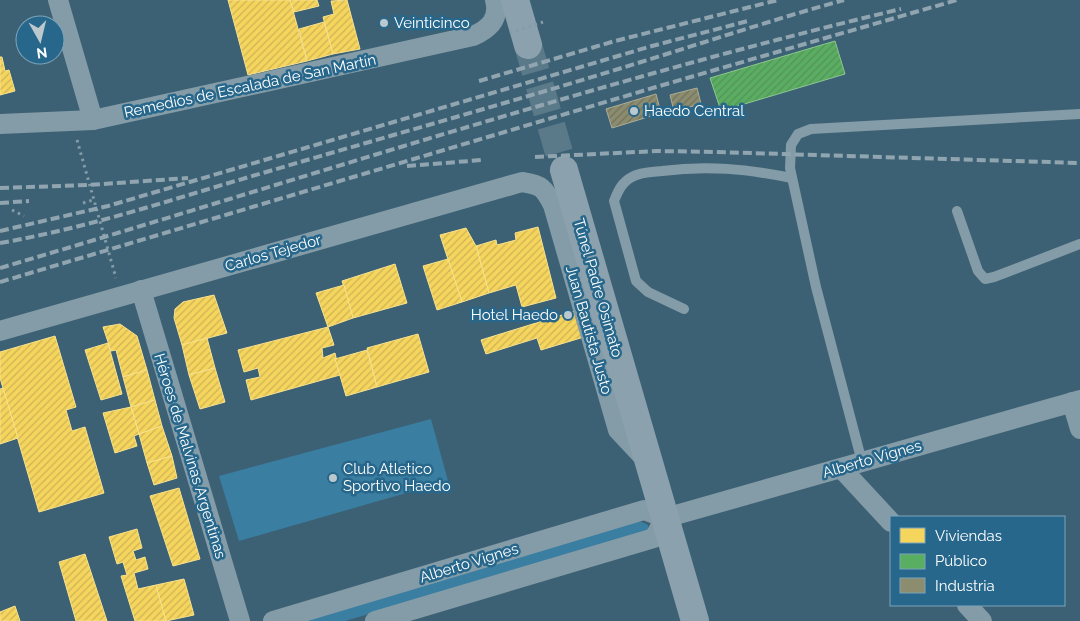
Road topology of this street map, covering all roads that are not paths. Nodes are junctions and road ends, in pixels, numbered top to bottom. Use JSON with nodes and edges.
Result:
{"nodes":[{"id":1,"x":58,"y":0,"type":"edge"},
{"id":2,"x":495,"y":0,"type":"edge"},
{"id":3,"x":515,"y":0,"type":"edge"},
{"id":4,"x":511,"y":33,"type":"junction"},
{"id":5,"x":1080,"y":114,"type":"edge"},
{"id":6,"x":93,"y":120,"type":"junction"},
{"id":7,"x":0,"y":124,"type":"edge"},
{"id":8,"x":564,"y":170,"type":"tunnel mouth"},
{"id":9,"x":792,"y":178,"type":"junction"},
{"id":10,"x":545,"y":189,"type":"joint"},
{"id":11,"x":957,"y":211,"type":"dead end"},
{"id":12,"x":1080,"y":244,"type":"edge"},
{"id":13,"x":141,"y":290,"type":"junction"},
{"id":14,"x":684,"y":309,"type":"dead end"},
{"id":15,"x":0,"y":331,"type":"edge"},
{"id":16,"x":1076,"y":401,"type":"edge"},
{"id":17,"x":632,"y":406,"type":"joint"},
{"id":18,"x":1080,"y":429,"type":"edge"},
{"id":19,"x":648,"y":462,"type":"junction"},
{"id":20,"x":862,"y":462,"type":"junction"},
{"id":21,"x":841,"y":468,"type":"junction"},
{"id":22,"x":665,"y":518,"type":"junction"},
{"id":23,"x":890,"y":521,"type":"edge"},
{"id":24,"x":362,"y":595,"type":"junction"},
{"id":25,"x":968,"y":606,"type":"edge"},
{"id":26,"x":240,"y":621,"type":"edge"},
{"id":27,"x":273,"y":621,"type":"edge"},
{"id":28,"x":369,"y":621,"type":"edge"},
{"id":29,"x":375,"y":621,"type":"edge"},
{"id":30,"x":695,"y":621,"type":"edge"},
{"id":31,"x":982,"y":621,"type":"edge"}],
"edges":[{"from":1,"to":6,"type":"street"},
{"from":2,"to":4,"type":"street"},
{"from":3,"to":4,"type":"street"},
{"from":4,"to":6,"type":"street","name":"Remedios de Escalada de San Martín"},
{"from":5,"to":9,"type":"lane"},
{"from":6,"to":7,"type":"street","name":"Remedios de Escalada de San Martín"},
{"from":8,"to":17,"type":"street","name":"Túnel Padre Osimato"},
{"from":9,"to":14,"type":"lane"},
{"from":9,"to":20,"type":"lane"},
{"from":10,"to":13,"type":"street","name":"Carlos Tejedor"},
{"from":10,"to":19,"type":"street","name":"Juan Bautista Justo"},
{"from":11,"to":12,"type":"lane"},
{"from":13,"to":15,"type":"street","name":"Carlos Tejedor"},
{"from":13,"to":26,"type":"street","name":"Héroes de Malvinas Argentinas"},
{"from":16,"to":18,"type":"street"},
{"from":16,"to":20,"type":"street","name":"Alberto Vignes"},
{"from":17,"to":19,"type":"street","name":"Juan Bautista Justo"},
{"from":19,"to":22,"type":"street","name":"Juan Bautista Justo"},
{"from":20,"to":21,"type":"street","name":"Alberto Vignes"},
{"from":21,"to":22,"type":"street","name":"Alberto Vignes"},
{"from":21,"to":23,"type":"street"},
{"from":22,"to":24,"type":"street","name":"Alberto Vignes"},
{"from":22,"to":29,"type":"street","name":"Alberto Vignes"},
{"from":22,"to":30,"type":"street","name":"Juan Bautista Justo"},
{"from":24,"to":27,"type":"street","name":"Alberto Vignes"},
{"from":24,"to":28,"type":"street"},
{"from":25,"to":31,"type":"street"}]}
